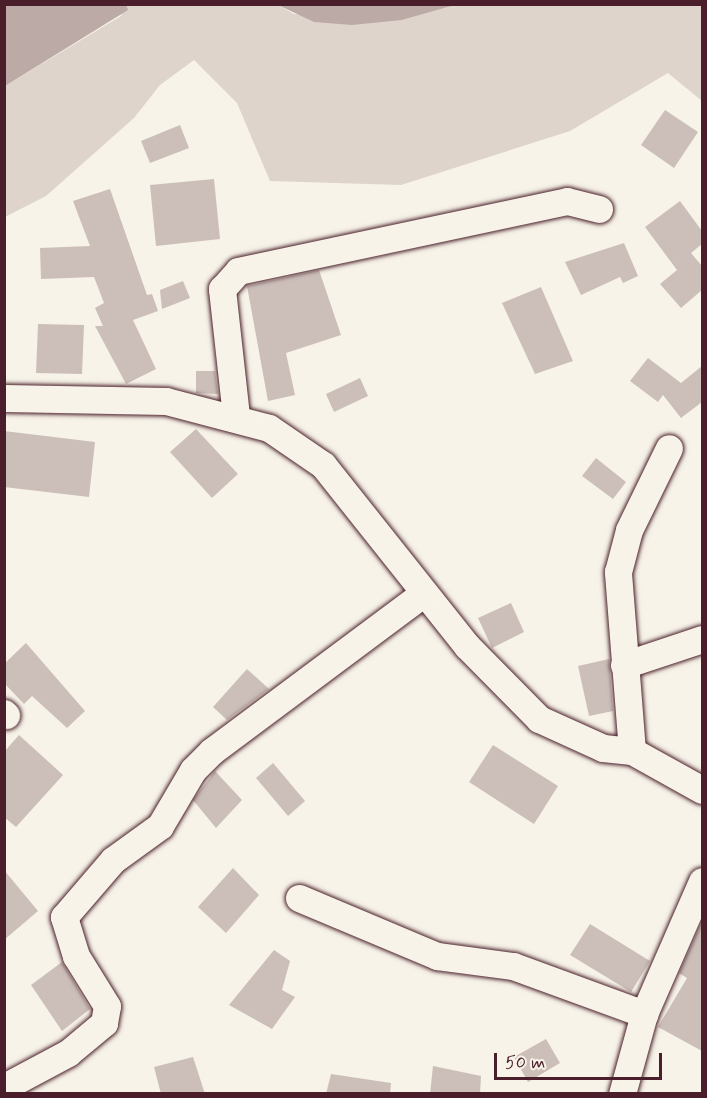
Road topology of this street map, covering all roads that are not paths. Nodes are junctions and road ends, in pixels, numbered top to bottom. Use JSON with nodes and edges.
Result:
{"nodes":[{"id":1,"x":599,"y":209,"type":"dead end"},
{"id":2,"x":4,"y":398,"type":"edge"},
{"id":3,"x":236,"y":416,"type":"junction"},
{"id":4,"x":669,"y":448,"type":"dead end"},
{"id":5,"x":424,"y":593,"type":"junction"},
{"id":6,"x":702,"y":639,"type":"edge"},
{"id":7,"x":624,"y":665,"type":"junction"},
{"id":8,"x":632,"y":751,"type":"junction"},
{"id":9,"x":702,"y":790,"type":"edge"},
{"id":10,"x":702,"y":881,"type":"edge"},
{"id":11,"x":299,"y":898,"type":"dead end"},
{"id":12,"x":504,"y":955,"type":"dead end"},
{"id":13,"x":644,"y":1014,"type":"junction"},
{"id":14,"x":7,"y":1094,"type":"edge"},
{"id":15,"x":622,"y":1094,"type":"edge"}],
"edges":[{"from":1,"to":3,"type":"street"},
{"from":2,"to":3,"type":"street"},
{"from":3,"to":5,"type":"street"},
{"from":4,"to":7,"type":"street"},
{"from":5,"to":8,"type":"street"},
{"from":5,"to":14,"type":"street"},
{"from":6,"to":7,"type":"street"},
{"from":7,"to":8,"type":"street"},
{"from":8,"to":9,"type":"street"},
{"from":10,"to":13,"type":"street"},
{"from":11,"to":13,"type":"street"},
{"from":12,"to":13,"type":"street"},
{"from":13,"to":15,"type":"street"}]}
